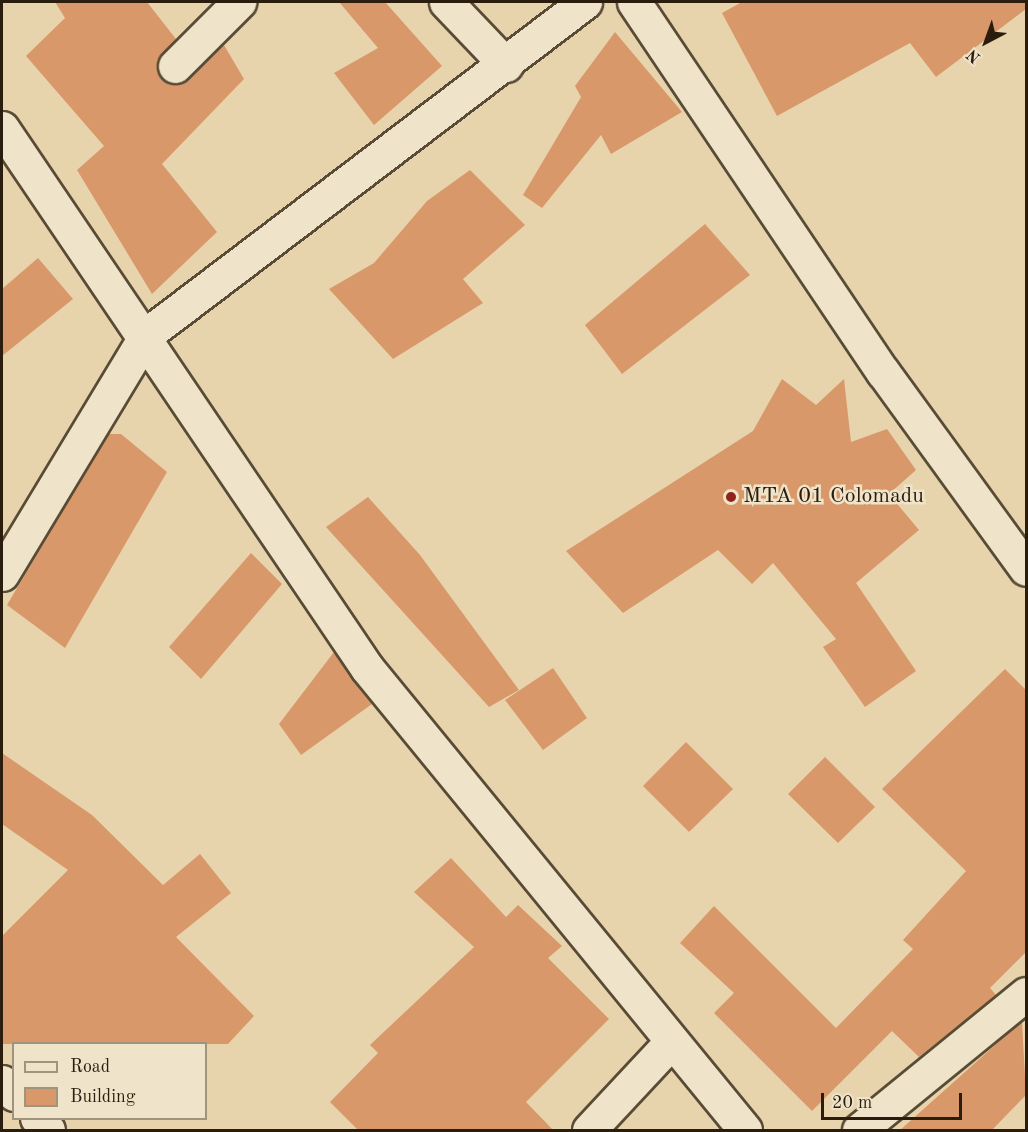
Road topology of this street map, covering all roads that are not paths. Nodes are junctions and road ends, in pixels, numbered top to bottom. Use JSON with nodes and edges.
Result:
{"nodes":[{"id":1,"x":239,"y":2,"type":"edge"},
{"id":2,"x":446,"y":2,"type":"edge"},
{"id":3,"x":585,"y":2,"type":"edge"},
{"id":4,"x":634,"y":2,"type":"edge"},
{"id":5,"x":506,"y":65,"type":"junction"},
{"id":6,"x":175,"y":66,"type":"dead end"},
{"id":7,"x":2,"y":129,"type":"edge"},
{"id":8,"x":146,"y":335,"type":"junction"},
{"id":9,"x":1026,"y":568,"type":"edge"},
{"id":10,"x":2,"y":574,"type":"edge"},
{"id":11,"x":1026,"y":994,"type":"edge"},
{"id":12,"x":671,"y":1042,"type":"junction"},
{"id":13,"x":590,"y":1131,"type":"edge"},
{"id":14,"x":745,"y":1131,"type":"edge"},
{"id":15,"x":860,"y":1131,"type":"edge"}],
"edges":[{"from":1,"to":6,"type":"street"},
{"from":2,"to":5,"type":"street"},
{"from":3,"to":5,"type":"street"},
{"from":4,"to":9,"type":"street"},
{"from":5,"to":8,"type":"street"},
{"from":7,"to":8,"type":"street"},
{"from":8,"to":10,"type":"street"},
{"from":8,"to":12,"type":"street"},
{"from":11,"to":15,"type":"street"},
{"from":12,"to":13,"type":"street"},
{"from":12,"to":14,"type":"street"}]}
